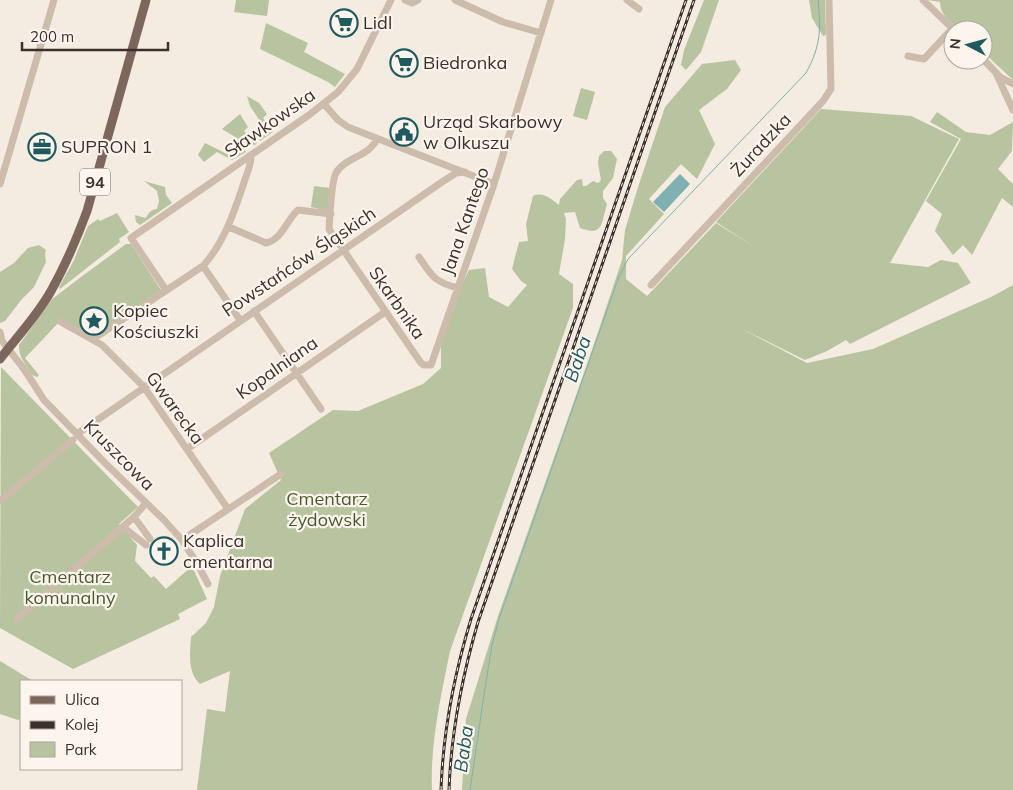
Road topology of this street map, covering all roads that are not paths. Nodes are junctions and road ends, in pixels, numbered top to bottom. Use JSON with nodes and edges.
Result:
{"nodes":[{"id":1,"x":54,"y":0,"type":"edge"},
{"id":2,"x":146,"y":0,"type":"edge"},
{"id":3,"x":391,"y":0,"type":"edge"},
{"id":4,"x":404,"y":0,"type":"edge"},
{"id":5,"x":418,"y":0,"type":"edge"},
{"id":6,"x":455,"y":0,"type":"edge"},
{"id":7,"x":551,"y":0,"type":"edge"},
{"id":8,"x":627,"y":0,"type":"edge"},
{"id":9,"x":829,"y":0,"type":"edge"},
{"id":10,"x":923,"y":0,"type":"edge"},
{"id":11,"x":639,"y":10,"type":"dead end"},
{"id":12,"x":944,"y":20,"type":"edge"},
{"id":13,"x":540,"y":34,"type":"junction"},
{"id":14,"x":943,"y":39,"type":"edge"},
{"id":15,"x":908,"y":56,"type":"dead end"},
{"id":16,"x":993,"y":70,"type":"edge"},
{"id":17,"x":996,"y":73,"type":"junction"},
{"id":18,"x":1013,"y":85,"type":"edge"},
{"id":19,"x":1004,"y":93,"type":"junction"},
{"id":20,"x":324,"y":104,"type":"junction"},
{"id":21,"x":1013,"y":110,"type":"edge"},
{"id":22,"x":377,"y":138,"type":"junction"},
{"id":23,"x":249,"y":156,"type":"junction"},
{"id":24,"x":465,"y":172,"type":"junction"},
{"id":25,"x":0,"y":184,"type":"edge"},
{"id":26,"x":494,"y":184,"type":"junction"},
{"id":27,"x":330,"y":214,"type":"junction"},
{"id":28,"x":229,"y":227,"type":"junction"},
{"id":29,"x":343,"y":251,"type":"junction"},
{"id":30,"x":419,"y":257,"type":"dead end"},
{"id":31,"x":203,"y":266,"type":"junction"},
{"id":32,"x":651,"y":285,"type":"dead end"},
{"id":33,"x":458,"y":288,"type":"junction"},
{"id":34,"x":166,"y":290,"type":"junction"},
{"id":35,"x":254,"y":312,"type":"junction"},
{"id":36,"x":385,"y":312,"type":"junction"},
{"id":37,"x":240,"y":320,"type":"junction"},
{"id":38,"x":61,"y":322,"type":"dead end"},
{"id":39,"x":0,"y":332,"type":"edge"},
{"id":40,"x":94,"y":339,"type":"junction"},
{"id":41,"x":4,"y":343,"type":"edge"},
{"id":42,"x":0,"y":359,"type":"edge"},
{"id":43,"x":431,"y":365,"type":"joint"},
{"id":44,"x":295,"y":374,"type":"junction"},
{"id":45,"x":144,"y":387,"type":"junction"},
{"id":46,"x":321,"y":409,"type":"dead end"},
{"id":47,"x":75,"y":437,"type":"junction"},
{"id":48,"x":187,"y":449,"type":"junction"},
{"id":49,"x":281,"y":474,"type":"dead end"},
{"id":50,"x":0,"y":501,"type":"edge"},
{"id":51,"x":146,"y":503,"type":"junction"},
{"id":52,"x":228,"y":508,"type":"junction"},
{"id":53,"x":134,"y":517,"type":"junction"},
{"id":54,"x":122,"y":527,"type":"junction"},
{"id":55,"x":182,"y":540,"type":"junction"},
{"id":56,"x":208,"y":584,"type":"dead end"},
{"id":57,"x":16,"y":620,"type":"dead end"}],
"edges":[{"from":1,"to":25,"type":"street"},
{"from":2,"to":41,"type":"main road","number":"94"},
{"from":3,"to":20,"type":"street","name":"Sławkowska"},
{"from":4,"to":5,"type":"street"},
{"from":6,"to":13,"type":"street"},
{"from":7,"to":13,"type":"street","name":"Jana Kantego"},
{"from":8,"to":11,"type":"street"},
{"from":9,"to":32,"type":"street","name":"Żuradzka"},
{"from":10,"to":12,"type":"street"},
{"from":13,"to":26,"type":"street","name":"Jana Kantego"},
{"from":14,"to":15,"type":"street"},
{"from":16,"to":17,"type":"street"},
{"from":17,"to":18,"type":"street"},
{"from":17,"to":19,"type":"street"},
{"from":18,"to":19,"type":"street"},
{"from":19,"to":21,"type":"street"},
{"from":20,"to":22,"type":"street"},
{"from":20,"to":23,"type":"street","name":"Sławkowska"},
{"from":22,"to":24,"type":"street"},
{"from":22,"to":27,"type":"street","name":"Skarbnika"},
{"from":23,"to":28,"type":"street"},
{"from":23,"to":34,"type":"street","name":"Sławkowska"},
{"from":24,"to":26,"type":"street"},
{"from":24,"to":29,"type":"street","name":"Powstańców Śląskich"},
{"from":26,"to":33,"type":"street","name":"Jana Kantego"},
{"from":27,"to":28,"type":"street"},
{"from":27,"to":29,"type":"street","name":"Skarbnika"},
{"from":28,"to":31,"type":"street"},
{"from":29,"to":35,"type":"street","name":"Powstańców Śląskich"},
{"from":29,"to":36,"type":"street","name":"Skarbnika"},
{"from":30,"to":33,"type":"street"},
{"from":31,"to":34,"type":"street"},
{"from":31,"to":37,"type":"street"},
{"from":33,"to":43,"type":"street","name":"Jana Kantego"},
{"from":34,"to":40,"type":"street"},
{"from":35,"to":37,"type":"street","name":"Powstańców Śląskich"},
{"from":35,"to":44,"type":"street"},
{"from":36,"to":43,"type":"street","name":"Skarbnika"},
{"from":36,"to":44,"type":"street","name":"Kopalniana"},
{"from":37,"to":45,"type":"street","name":"Powstańców Śląskich"},
{"from":38,"to":40,"type":"street","name":"Gwarecka"},
{"from":39,"to":41,"type":"street"},
{"from":40,"to":45,"type":"street","name":"Gwarecka"},
{"from":41,"to":42,"type":"main road","number":"94"},
{"from":41,"to":47,"type":"street","name":"Kruszcowa"},
{"from":44,"to":46,"type":"street"},
{"from":44,"to":48,"type":"street","name":"Kopalniana"},
{"from":45,"to":47,"type":"street","name":"Powstańców Śląskich"},
{"from":45,"to":48,"type":"street","name":"Gwarecka"},
{"from":47,"to":50,"type":"street","name":"Powstańców Śląskich"},
{"from":47,"to":51,"type":"street","name":"Kruszcowa"},
{"from":48,"to":52,"type":"street","name":"Gwarecka"},
{"from":49,"to":52,"type":"street"},
{"from":51,"to":53,"type":"street"},
{"from":51,"to":55,"type":"street","name":"Kruszcowa"},
{"from":52,"to":55,"type":"street"},
{"from":53,"to":54,"type":"street"},
{"from":53,"to":54,"type":"street"},
{"from":54,"to":57,"type":"street"},
{"from":55,"to":56,"type":"street","name":"Kruszcowa"}]}
